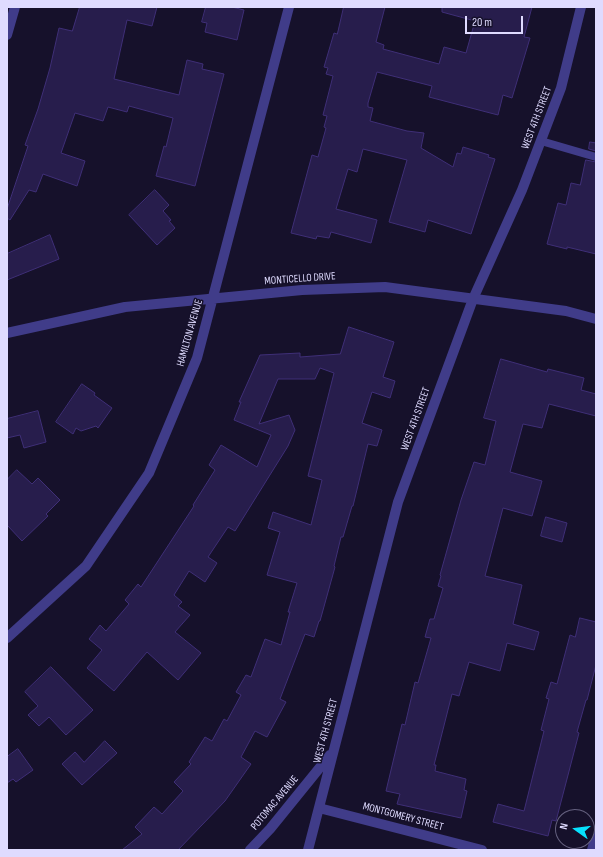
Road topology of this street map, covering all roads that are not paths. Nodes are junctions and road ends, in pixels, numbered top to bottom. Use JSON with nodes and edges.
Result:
{"nodes":[{"id":1,"x":15,"y":7,"type":"edge"},
{"id":2,"x":289,"y":7,"type":"edge"},
{"id":3,"x":581,"y":7,"type":"edge"},
{"id":4,"x":7,"y":35,"type":"edge"},
{"id":5,"x":541,"y":141,"type":"junction"},
{"id":6,"x":596,"y":157,"type":"edge"},
{"id":7,"x":213,"y":298,"type":"junction"},
{"id":8,"x":473,"y":299,"type":"junction"},
{"id":9,"x":596,"y":319,"type":"edge"},
{"id":10,"x":7,"y":333,"type":"edge"},
{"id":11,"x":7,"y":638,"type":"edge"},
{"id":12,"x":333,"y":752,"type":"junction"},
{"id":13,"x":319,"y":808,"type":"junction"},
{"id":14,"x":596,"y":834,"type":"edge"},
{"id":15,"x":250,"y":850,"type":"edge"},
{"id":16,"x":308,"y":850,"type":"edge"},
{"id":17,"x":482,"y":850,"type":"edge"},
{"id":18,"x":592,"y":850,"type":"edge"}],
"edges":[{"from":1,"to":4,"type":"street"},
{"from":2,"to":7,"type":"street","name":"HAMILTON AVENUE"},
{"from":3,"to":5,"type":"street","name":"WEST 4TH STREET"},
{"from":5,"to":6,"type":"lane"},
{"from":5,"to":8,"type":"street","name":"WEST 4TH STREET"},
{"from":7,"to":8,"type":"street","name":"MONTICELLO DRIVE"},
{"from":7,"to":10,"type":"street","name":"MONTICELLO DRIVE"},
{"from":7,"to":11,"type":"street","name":"HAMILTON AVENUE"},
{"from":8,"to":9,"type":"street","name":"MONTICELLO DRIVE"},
{"from":8,"to":12,"type":"street","name":"WEST 4TH STREET"},
{"from":12,"to":13,"type":"street","name":"WEST 4TH STREET"},
{"from":12,"to":15,"type":"street","name":"POTOMAC AVENUE"},
{"from":13,"to":16,"type":"street","name":"WEST 4TH STREET"},
{"from":13,"to":17,"type":"street","name":"MONTGOMERY STREET"},
{"from":14,"to":18,"type":"street"}]}
